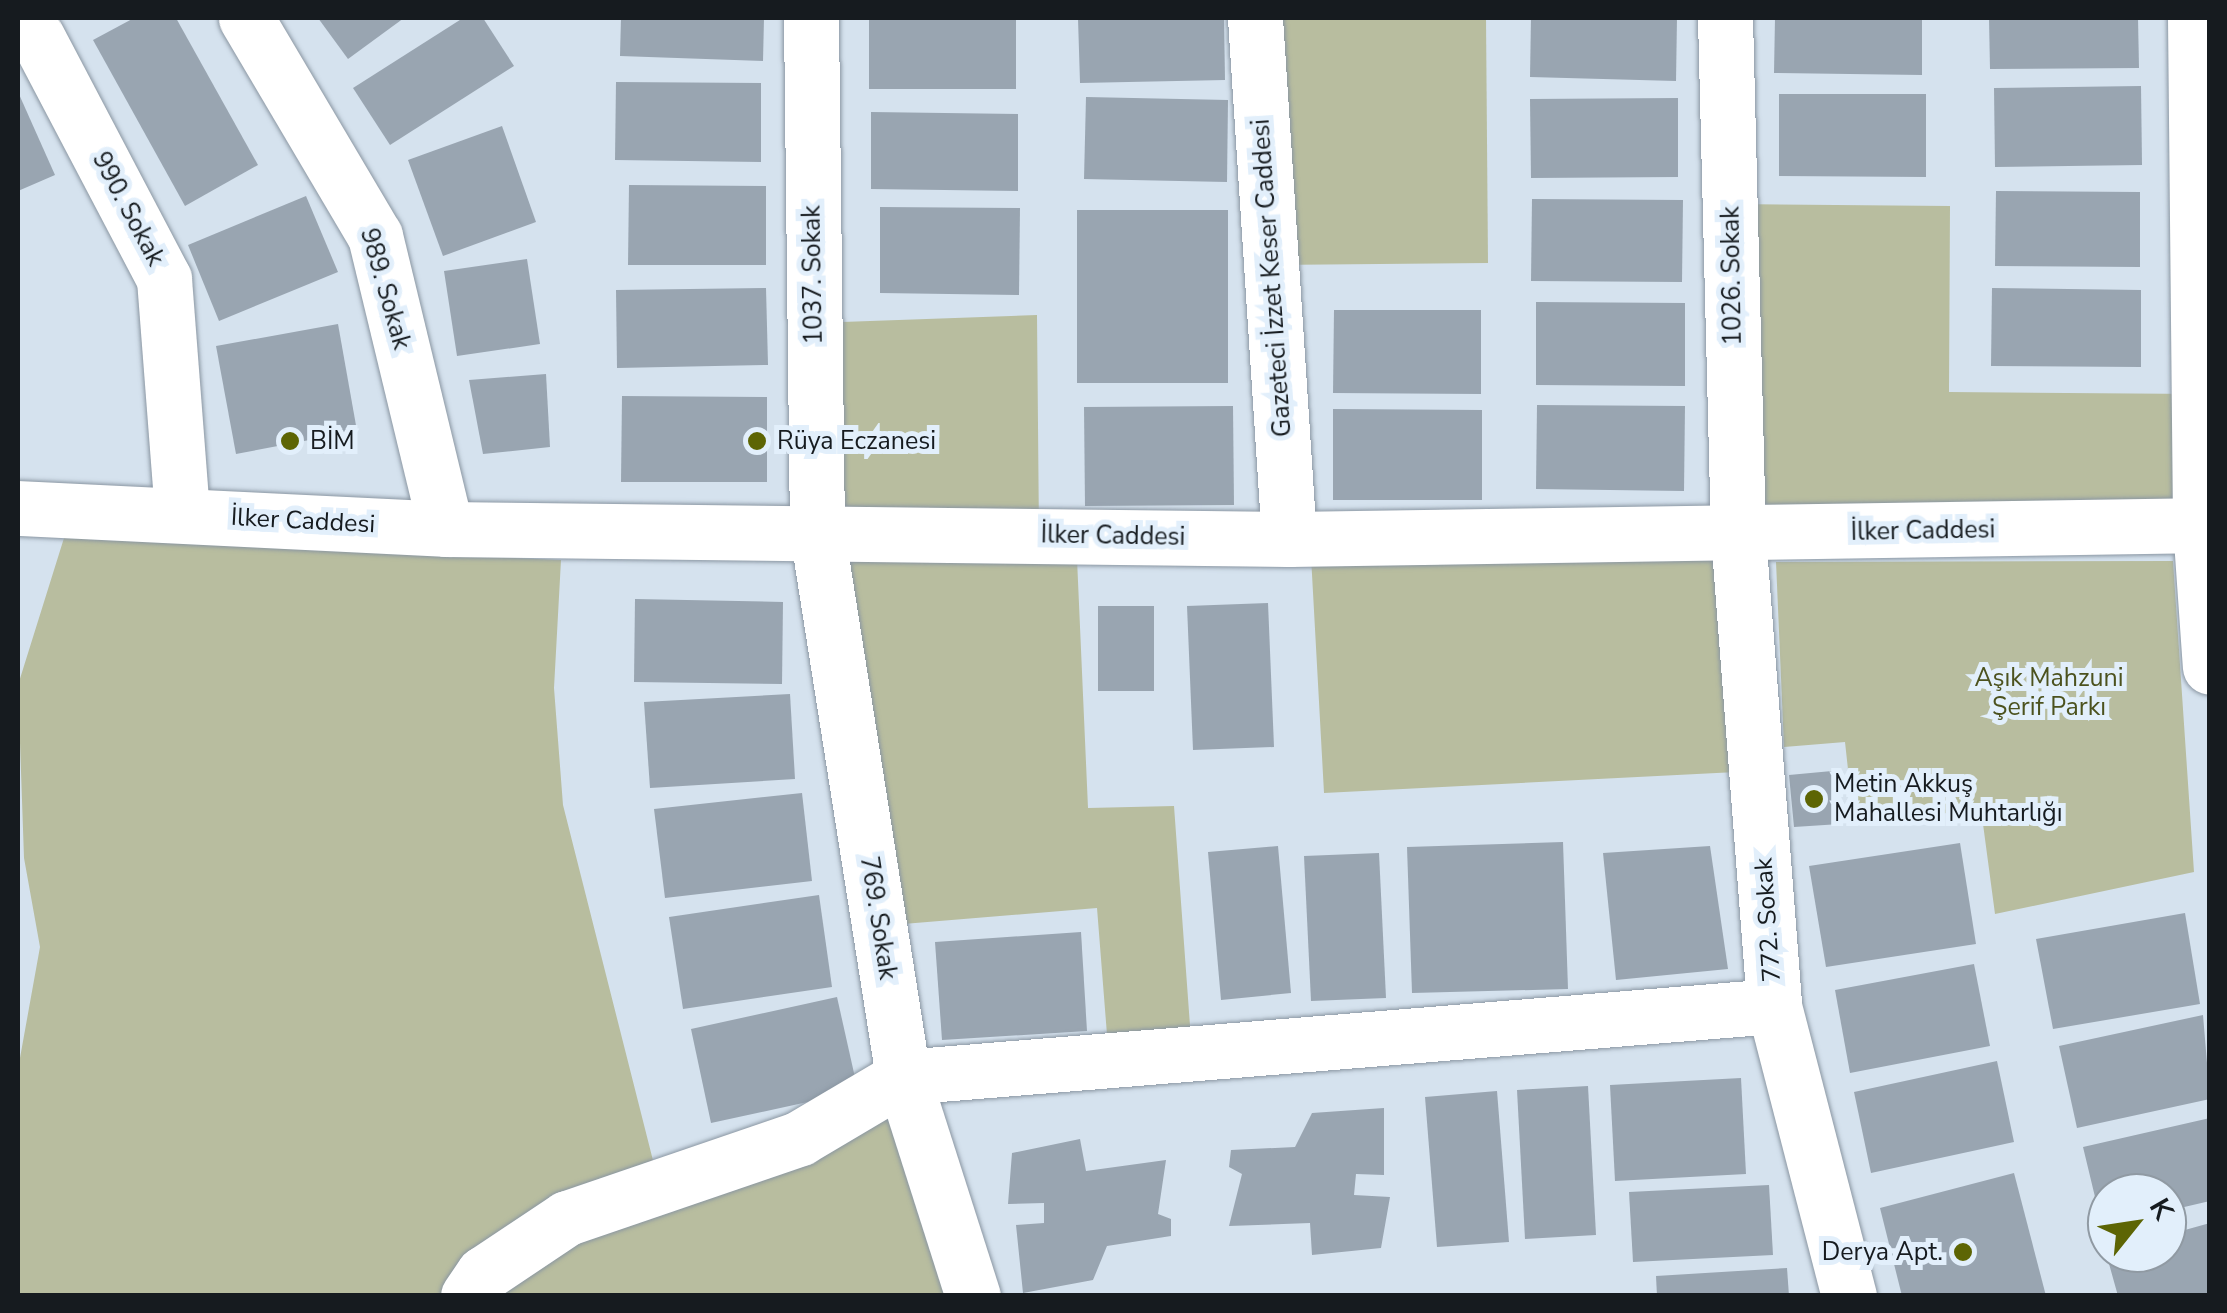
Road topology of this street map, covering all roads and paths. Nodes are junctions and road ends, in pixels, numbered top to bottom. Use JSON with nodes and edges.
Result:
{"nodes":[{"id":1,"x":246,"y":18,"type":"edge"},
{"id":2,"x":810,"y":18,"type":"edge"},
{"id":3,"x":1254,"y":18,"type":"edge"},
{"id":4,"x":1725,"y":18,"type":"edge"},
{"id":5,"x":2196,"y":18,"type":"edge"},
{"id":6,"x":43,"y":32,"type":"edge"},
{"id":7,"x":18,"y":508,"type":"edge"},
{"id":8,"x":182,"y":514,"type":"junction"},
{"id":9,"x":2205,"y":525,"type":"edge"},
{"id":10,"x":446,"y":529,"type":"junction"},
{"id":11,"x":817,"y":532,"type":"junction"},
{"id":12,"x":1738,"y":535,"type":"junction"},
{"id":13,"x":1289,"y":538,"type":"junction"},
{"id":14,"x":2210,"y":667,"type":"edge"},
{"id":15,"x":1774,"y":1006,"type":"junction"},
{"id":16,"x":903,"y":1076,"type":"junction"},
{"id":17,"x":468,"y":1296,"type":"edge"},
{"id":18,"x":973,"y":1296,"type":"edge"},
{"id":19,"x":1849,"y":1296,"type":"edge"}],
"edges":[{"from":1,"to":10,"type":"street","name":"989. Sokak"},
{"from":2,"to":11,"type":"street","name":"1037. Sokak"},
{"from":3,"to":13,"type":"street","name":"Gazeteci İzzet Keser Caddesi"},
{"from":4,"to":12,"type":"street","name":"1026. Sokak"},
{"from":5,"to":9,"type":"street"},
{"from":6,"to":8,"type":"street","name":"990. Sokak"},
{"from":7,"to":8,"type":"street","name":"İlker Caddesi"},
{"from":8,"to":10,"type":"street","name":"İlker Caddesi"},
{"from":9,"to":12,"type":"street","name":"İlker Caddesi"},
{"from":9,"to":14,"type":"street"},
{"from":10,"to":11,"type":"street","name":"İlker Caddesi"},
{"from":11,"to":13,"type":"street","name":"İlker Caddesi"},
{"from":11,"to":16,"type":"street","name":"769. Sokak"},
{"from":12,"to":13,"type":"street","name":"İlker Caddesi"},
{"from":12,"to":15,"type":"street","name":"772. Sokak"},
{"from":15,"to":16,"type":"street"},
{"from":15,"to":19,"type":"street","name":"772. Sokak"},
{"from":16,"to":17,"type":"street"},
{"from":16,"to":18,"type":"street","name":"769. Sokak"}]}
